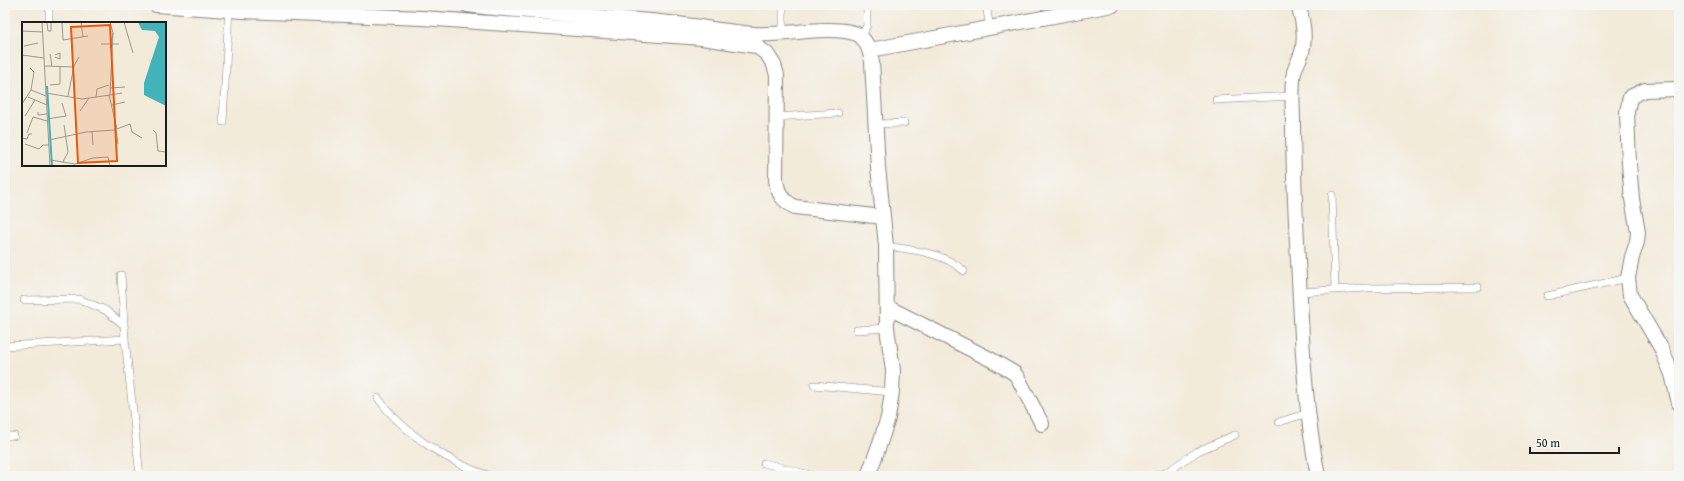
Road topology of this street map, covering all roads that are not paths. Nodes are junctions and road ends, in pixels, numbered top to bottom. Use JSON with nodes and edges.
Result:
{"nodes":[{"id":1,"x":48,"y":5,"type":"edge"},
{"id":2,"x":156,"y":5,"type":"edge"},
{"id":3,"x":467,"y":5,"type":"edge"},
{"id":4,"x":783,"y":5,"type":"edge"},
{"id":5,"x":867,"y":5,"type":"edge"},
{"id":6,"x":986,"y":5,"type":"edge"},
{"id":7,"x":1113,"y":5,"type":"edge"},
{"id":8,"x":1298,"y":5,"type":"edge"},
{"id":9,"x":230,"y":7,"type":"edge"},
{"id":10,"x":49,"y":22,"type":"edge"},
{"id":11,"x":990,"y":28,"type":"junction"},
{"id":12,"x":783,"y":34,"type":"junction"},
{"id":13,"x":862,"y":37,"type":"junction"},
{"id":14,"x":870,"y":50,"type":"junction"},
{"id":15,"x":1679,"y":89,"type":"edge"},
{"id":16,"x":1293,"y":96,"type":"junction"},
{"id":17,"x":1216,"y":100,"type":"dead end"},
{"id":18,"x":838,"y":113,"type":"dead end"},
{"id":19,"x":776,"y":117,"type":"junction"},
{"id":20,"x":223,"y":122,"type":"dead end"},
{"id":21,"x":904,"y":123,"type":"dead end"},
{"id":22,"x":876,"y":124,"type":"junction"},
{"id":23,"x":1332,"y":195,"type":"dead end"},
{"id":24,"x":883,"y":217,"type":"junction"},
{"id":25,"x":886,"y":246,"type":"junction"},
{"id":26,"x":964,"y":271,"type":"dead end"},
{"id":27,"x":121,"y":275,"type":"dead end"},
{"id":28,"x":1628,"y":278,"type":"junction"},
{"id":29,"x":1478,"y":287,"type":"dead end"},
{"id":30,"x":1335,"y":289,"type":"junction"},
{"id":31,"x":1299,"y":292,"type":"junction"},
{"id":32,"x":1547,"y":296,"type":"dead end"},
{"id":33,"x":24,"y":300,"type":"dead end"},
{"id":34,"x":887,"y":307,"type":"junction"},
{"id":35,"x":124,"y":325,"type":"junction"},
{"id":36,"x":887,"y":328,"type":"junction"},
{"id":37,"x":858,"y":330,"type":"dead end"},
{"id":38,"x":125,"y":339,"type":"junction"},
{"id":39,"x":5,"y":346,"type":"edge"},
{"id":40,"x":814,"y":385,"type":"dead end"},
{"id":41,"x":892,"y":392,"type":"junction"},
{"id":42,"x":378,"y":398,"type":"dead end"},
{"id":43,"x":1679,"y":403,"type":"edge"},
{"id":44,"x":1308,"y":413,"type":"junction"},
{"id":45,"x":1278,"y":422,"type":"dead end"},
{"id":46,"x":1042,"y":424,"type":"dead end"},
{"id":47,"x":1235,"y":435,"type":"dead end"},
{"id":48,"x":5,"y":436,"type":"edge"},
{"id":49,"x":14,"y":436,"type":"dead end"},
{"id":50,"x":764,"y":463,"type":"dead end"},
{"id":51,"x":140,"y":476,"type":"edge"},
{"id":52,"x":491,"y":476,"type":"edge"},
{"id":53,"x":814,"y":476,"type":"edge"},
{"id":54,"x":868,"y":476,"type":"edge"},
{"id":55,"x":1154,"y":476,"type":"edge"},
{"id":56,"x":1318,"y":476,"type":"edge"}],
"edges":[{"from":1,"to":10,"type":"lane"},
{"from":2,"to":9,"type":"street"},
{"from":3,"to":12,"type":"street"},
{"from":4,"to":12,"type":"lane"},
{"from":5,"to":13,"type":"lane"},
{"from":6,"to":11,"type":"lane"},
{"from":7,"to":11,"type":"street"},
{"from":8,"to":16,"type":"street"},
{"from":9,"to":19,"type":"street"},
{"from":9,"to":20,"type":"lane"},
{"from":11,"to":14,"type":"street"},
{"from":12,"to":13,"type":"street"},
{"from":13,"to":14,"type":"street"},
{"from":14,"to":22,"type":"street"},
{"from":15,"to":28,"type":"street"},
{"from":16,"to":17,"type":"lane"},
{"from":16,"to":31,"type":"street"},
{"from":18,"to":19,"type":"lane"},
{"from":19,"to":24,"type":"street"},
{"from":21,"to":22,"type":"lane"},
{"from":22,"to":24,"type":"street"},
{"from":23,"to":30,"type":"lane"},
{"from":24,"to":25,"type":"street"},
{"from":25,"to":26,"type":"lane"},
{"from":25,"to":34,"type":"street"},
{"from":27,"to":35,"type":"lane"},
{"from":28,"to":32,"type":"lane"},
{"from":28,"to":43,"type":"street"},
{"from":29,"to":30,"type":"lane"},
{"from":30,"to":31,"type":"lane"},
{"from":31,"to":44,"type":"street"},
{"from":33,"to":35,"type":"lane"},
{"from":34,"to":36,"type":"street"},
{"from":34,"to":46,"type":"street"},
{"from":35,"to":38,"type":"lane"},
{"from":36,"to":37,"type":"lane"},
{"from":36,"to":41,"type":"street"},
{"from":38,"to":39,"type":"lane"},
{"from":38,"to":51,"type":"lane"},
{"from":40,"to":41,"type":"lane"},
{"from":41,"to":54,"type":"street"},
{"from":42,"to":52,"type":"lane"},
{"from":44,"to":45,"type":"lane"},
{"from":44,"to":56,"type":"street"},
{"from":47,"to":55,"type":"lane"},
{"from":48,"to":49,"type":"lane"},
{"from":50,"to":53,"type":"lane"}]}
